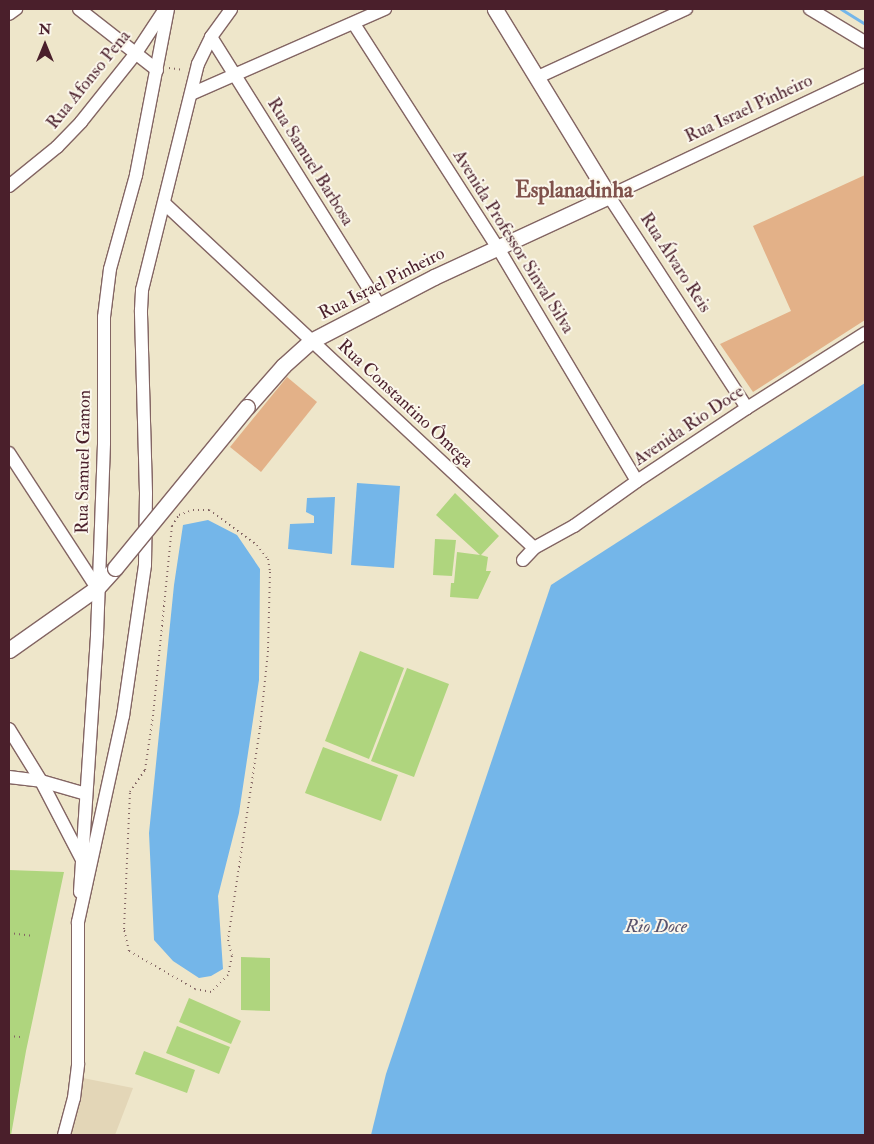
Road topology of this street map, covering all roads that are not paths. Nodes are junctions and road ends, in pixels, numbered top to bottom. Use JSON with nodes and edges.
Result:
{"nodes":[{"id":1,"x":16,"y":9,"type":"edge"},
{"id":2,"x":78,"y":9,"type":"edge"},
{"id":3,"x":166,"y":9,"type":"edge"},
{"id":4,"x":231,"y":9,"type":"edge"},
{"id":5,"x":385,"y":9,"type":"edge"},
{"id":6,"x":495,"y":9,"type":"edge"},
{"id":7,"x":686,"y":9,"type":"edge"},
{"id":8,"x":810,"y":9,"type":"edge"},
{"id":9,"x":9,"y":14,"type":"edge"},
{"id":10,"x":354,"y":24,"type":"junction"},
{"id":11,"x":211,"y":37,"type":"junction"},
{"id":12,"x":865,"y":42,"type":"edge"},
{"id":13,"x":136,"y":53,"type":"junction"},
{"id":14,"x":158,"y":70,"type":"junction"},
{"id":15,"x":235,"y":75,"type":"junction"},
{"id":16,"x":865,"y":75,"type":"edge"},
{"id":17,"x":538,"y":77,"type":"junction"},
{"id":18,"x":191,"y":94,"type":"junction"},
{"id":19,"x":9,"y":186,"type":"edge"},
{"id":20,"x":609,"y":196,"type":"junction"},
{"id":21,"x":165,"y":204,"type":"junction"},
{"id":22,"x":498,"y":248,"type":"junction"},
{"id":23,"x":379,"y":305,"type":"junction"},
{"id":24,"x":865,"y":333,"type":"edge"},
{"id":25,"x":310,"y":341,"type":"junction"},
{"id":26,"x":747,"y":408,"type":"junction"},
{"id":27,"x":9,"y":453,"type":"edge"},
{"id":28,"x":637,"y":481,"type":"junction"},
{"id":29,"x":534,"y":548,"type":"junction"},
{"id":30,"x":523,"y":560,"type":"dead end"},
{"id":31,"x":97,"y":588,"type":"junction"},
{"id":32,"x":9,"y":650,"type":"edge"},
{"id":33,"x":9,"y":729,"type":"edge"},
{"id":34,"x":9,"y":778,"type":"edge"},
{"id":35,"x":41,"y":781,"type":"junction"},
{"id":36,"x":86,"y":794,"type":"junction"},
{"id":37,"x":81,"y":859,"type":"junction"},
{"id":38,"x":78,"y":922,"type":"junction"},
{"id":39,"x":64,"y":1135,"type":"edge"}],
"edges":[{"from":1,"to":9,"type":"street"},
{"from":2,"to":13,"type":"street"},
{"from":3,"to":13,"type":"street","name":"Rua Afonso Pena"},
{"from":3,"to":14,"type":"street","name":"Rua Samuel Gamon"},
{"from":4,"to":11,"type":"street"},
{"from":5,"to":10,"type":"street"},
{"from":6,"to":17,"type":"main road","name":"Rua Álvaro Reis"},
{"from":7,"to":17,"type":"street"},
{"from":8,"to":12,"type":"street"},
{"from":10,"to":15,"type":"street"},
{"from":10,"to":22,"type":"street","name":"Avenida Professor Sinval Silva"},
{"from":11,"to":15,"type":"street","name":"Rua Samuel Barbosa"},
{"from":11,"to":18,"type":"street"},
{"from":13,"to":14,"type":"street"},
{"from":13,"to":19,"type":"street","name":"Rua Afonso Pena"},
{"from":14,"to":31,"type":"street","name":"Rua Samuel Gamon"},
{"from":15,"to":18,"type":"street"},
{"from":15,"to":23,"type":"street","name":"Rua Samuel Barbosa"},
{"from":16,"to":20,"type":"street","name":"Rua Israel Pinheiro"},
{"from":17,"to":20,"type":"main road","name":"Rua Álvaro Reis"},
{"from":18,"to":21,"type":"street"},
{"from":20,"to":22,"type":"main road","name":"Rua Israel Pinheiro"},
{"from":20,"to":26,"type":"street","name":"Rua Álvaro Reis"},
{"from":21,"to":25,"type":"street","name":"Rua Constantino Ômega"},
{"from":21,"to":38,"type":"street"},
{"from":22,"to":23,"type":"main road","name":"Rua Israel Pinheiro"},
{"from":22,"to":28,"type":"street","name":"Avenida Professor Sinval Silva"},
{"from":23,"to":25,"type":"main road","name":"Rua Israel Pinheiro"},
{"from":24,"to":26,"type":"street","name":"Avenida Rio Doce"},
{"from":25,"to":29,"type":"street","name":"Rua Constantino Ômega"},
{"from":25,"to":31,"type":"main road","name":"Rua Israel Pinheiro","bridge":true},
{"from":26,"to":28,"type":"street","name":"Avenida Rio Doce"},
{"from":27,"to":31,"type":"street"},
{"from":28,"to":29,"type":"street","name":"Avenida Rio Doce"},
{"from":29,"to":30,"type":"street","name":"Avenida Rio Doce"},
{"from":31,"to":32,"type":"main road","name":"Rua Israel Pinheiro"},
{"from":31,"to":36,"type":"street","name":"Rua Samuel Gamon"},
{"from":33,"to":35,"type":"street"},
{"from":34,"to":35,"type":"street"},
{"from":35,"to":36,"type":"street"},
{"from":35,"to":37,"type":"street"},
{"from":36,"to":37,"type":"street","name":"Rua Samuel Gamon"},
{"from":37,"to":38,"type":"street","name":"Rua Samuel Gamon"},
{"from":38,"to":39,"type":"street"}]}
